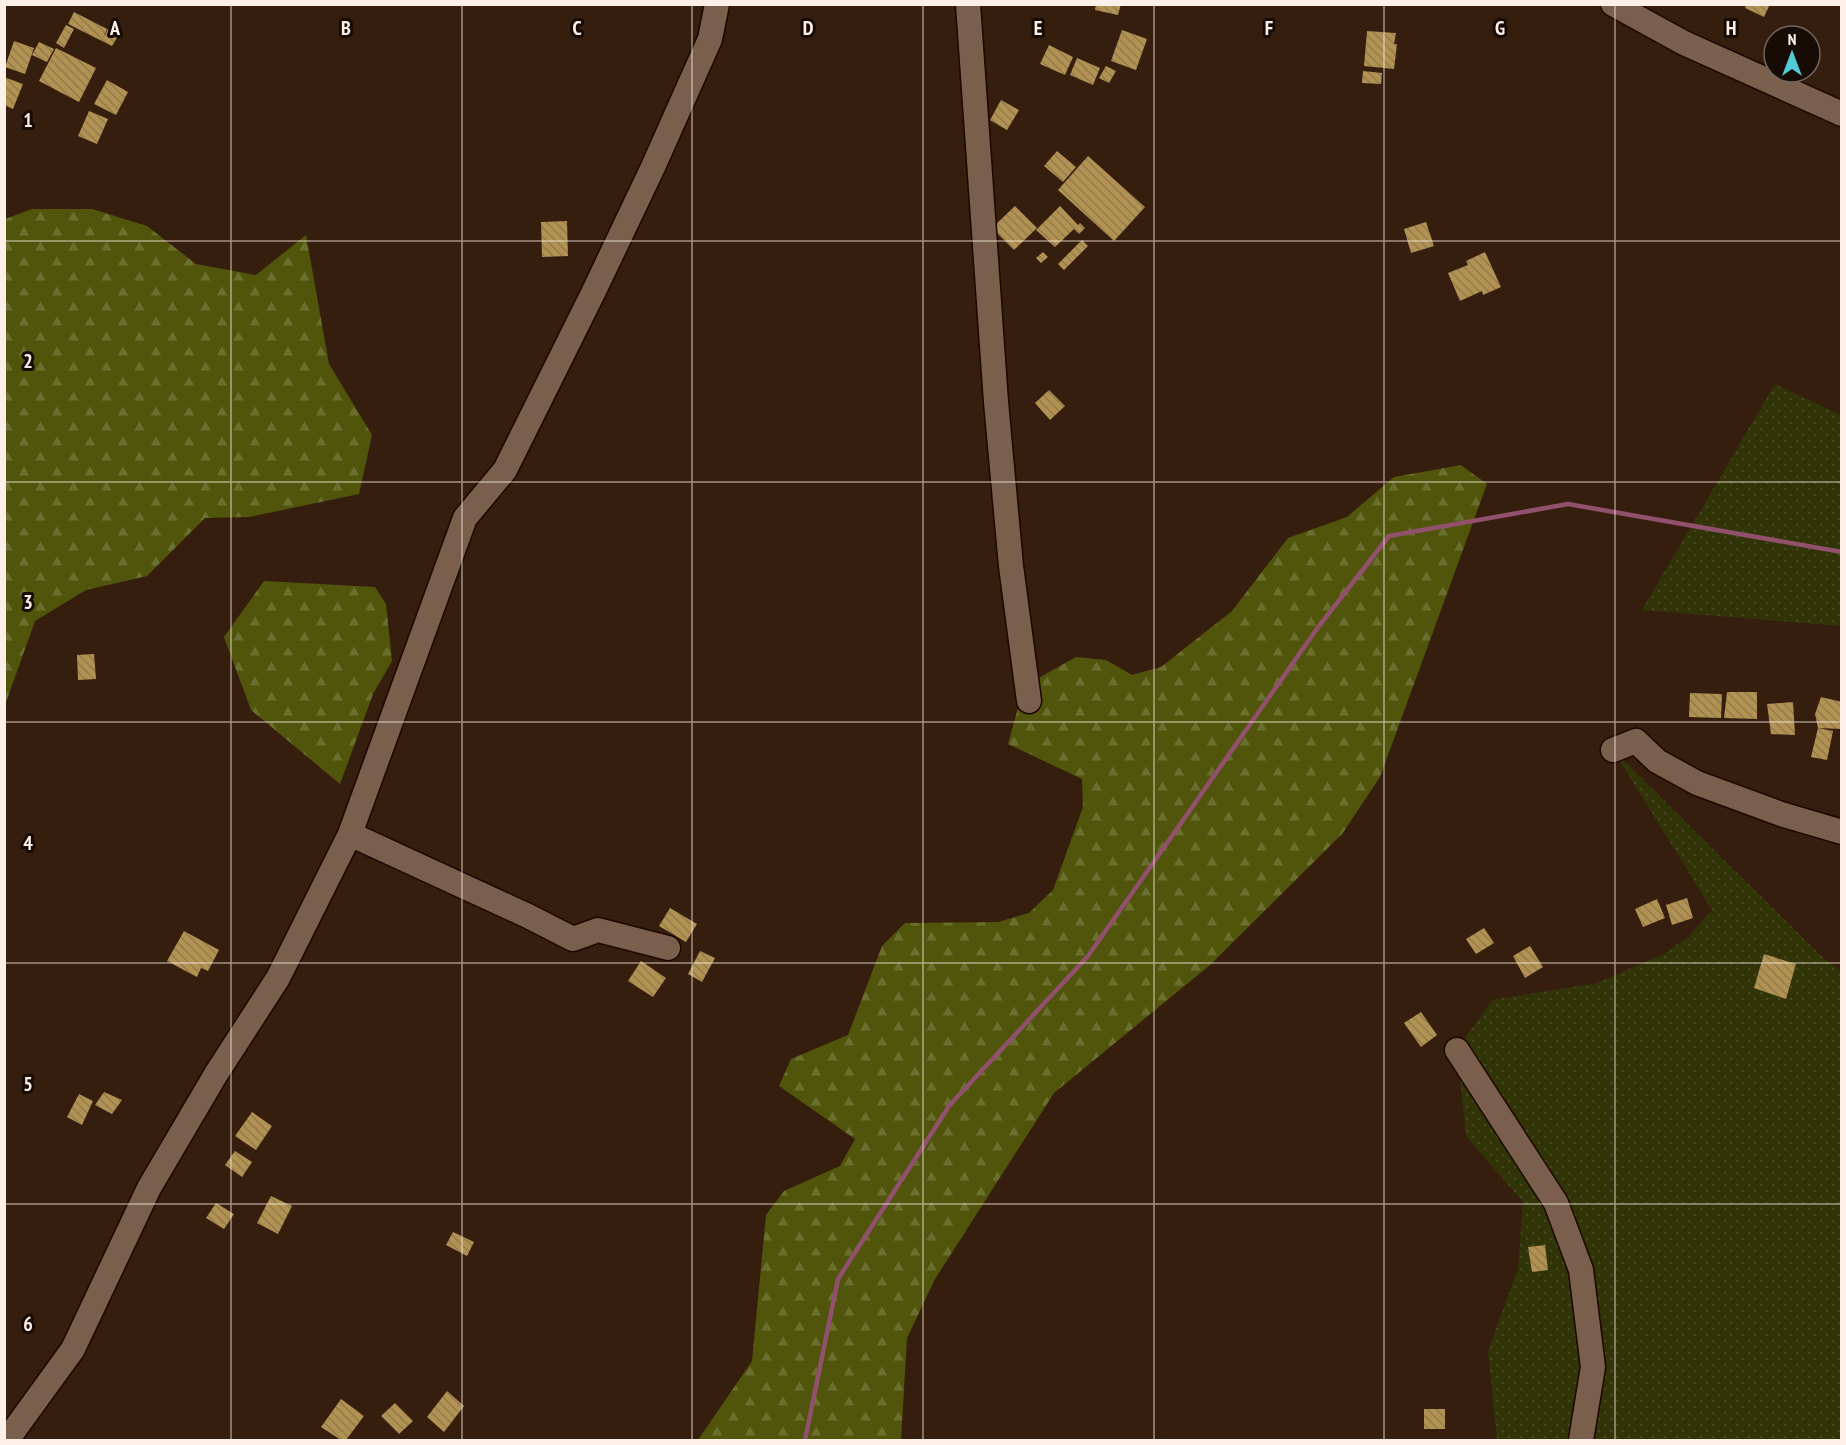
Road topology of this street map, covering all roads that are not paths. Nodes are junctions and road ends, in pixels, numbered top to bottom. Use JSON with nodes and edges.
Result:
{"nodes":[{"id":1,"x":717,"y":4,"type":"edge"},
{"id":2,"x":968,"y":4,"type":"edge"},
{"id":3,"x":1613,"y":4,"type":"edge"},
{"id":4,"x":1842,"y":114,"type":"edge"},
{"id":5,"x":1029,"y":702,"type":"dead end"},
{"id":6,"x":1613,"y":750,"type":"dead end"},
{"id":7,"x":1842,"y":832,"type":"edge"},
{"id":8,"x":350,"y":834,"type":"junction"},
{"id":9,"x":669,"y":948,"type":"dead end"},
{"id":10,"x":1457,"y":1050,"type":"dead end"},
{"id":11,"x":7,"y":1440,"type":"edge"},
{"id":12,"x":1581,"y":1440,"type":"edge"}],
"edges":[{"from":1,"to":8,"type":"street"},
{"from":2,"to":5,"type":"street"},
{"from":3,"to":4,"type":"street"},
{"from":6,"to":7,"type":"street"},
{"from":8,"to":9,"type":"street"},
{"from":8,"to":11,"type":"street"},
{"from":10,"to":12,"type":"street"}]}
